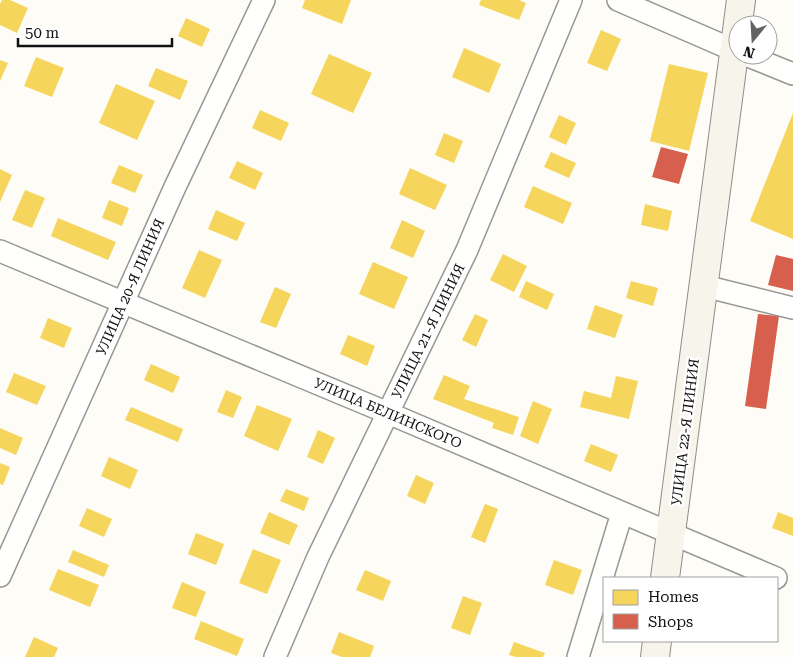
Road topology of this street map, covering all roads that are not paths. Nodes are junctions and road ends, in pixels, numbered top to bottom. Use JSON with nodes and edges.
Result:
{"nodes":[{"id":1,"x":264,"y":0,"type":"edge"},
{"id":2,"x":571,"y":0,"type":"edge"},
{"id":3,"x":618,"y":0,"type":"edge"},
{"id":4,"x":741,"y":0,"type":"edge"},
{"id":5,"x":740,"y":15,"type":"edge"},
{"id":6,"x":728,"y":47,"type":"edge"},
{"id":7,"x":737,"y":65,"type":"edge"},
{"id":8,"x":771,"y":65,"type":"edge"},
{"id":9,"x":793,"y":74,"type":"edge"},
{"id":10,"x":0,"y":251,"type":"edge"},
{"id":11,"x":704,"y":286,"type":"junction"},
{"id":12,"x":123,"y":303,"type":"junction"},
{"id":13,"x":793,"y":308,"type":"edge"},
{"id":14,"x":388,"y":412,"type":"junction"},
{"id":15,"x":622,"y":513,"type":"junction"},
{"id":16,"x":672,"y":533,"type":"junction"},
{"id":17,"x":0,"y":576,"type":"edge"},
{"id":18,"x":666,"y":577,"type":"edge"},
{"id":19,"x":774,"y":577,"type":"edge"},
{"id":20,"x":778,"y":579,"type":"edge"},
{"id":21,"x":793,"y":586,"type":"edge"},
{"id":22,"x":657,"y":642,"type":"edge"},
{"id":23,"x":275,"y":657,"type":"edge"},
{"id":24,"x":578,"y":657,"type":"edge"},
{"id":25,"x":655,"y":657,"type":"edge"}],
"edges":[{"from":1,"to":12,"type":"street","name":"УЛИЦА 20-Я ЛИНИЯ"},
{"from":2,"to":14,"type":"street","name":"УЛИЦА 21-Я ЛИНИЯ"},
{"from":3,"to":6,"type":"street"},
{"from":4,"to":5,"type":"main road"},
{"from":7,"to":11,"type":"main road","name":"УЛИЦА 22-Я ЛИНИЯ"},
{"from":8,"to":9,"type":"street"},
{"from":10,"to":12,"type":"street","name":"УЛИЦА БЕЛИНСКОГО"},
{"from":11,"to":13,"type":"street"},
{"from":11,"to":16,"type":"main road","name":"УЛИЦА 22-Я ЛИНИЯ"},
{"from":12,"to":14,"type":"street","name":"УЛИЦА БЕЛИНСКОГО"},
{"from":12,"to":17,"type":"street","name":"УЛИЦА 20-Я ЛИНИЯ"},
{"from":14,"to":15,"type":"street","name":"УЛИЦА БЕЛИНСКОГО"},
{"from":14,"to":23,"type":"street","name":"УЛИЦА 21-Я ЛИНИЯ"},
{"from":15,"to":16,"type":"street","name":"УЛИЦА БЕЛИНСКОГО"},
{"from":15,"to":24,"type":"street"},
{"from":16,"to":18,"type":"main road","name":"УЛИЦА 22-Я ЛИНИЯ"},
{"from":16,"to":19,"type":"street","name":"УЛИЦА БЕЛИНСКОГО"},
{"from":20,"to":21,"type":"street","name":"УЛИЦА БЕЛИНСКОГО"},
{"from":22,"to":25,"type":"main road"}]}
